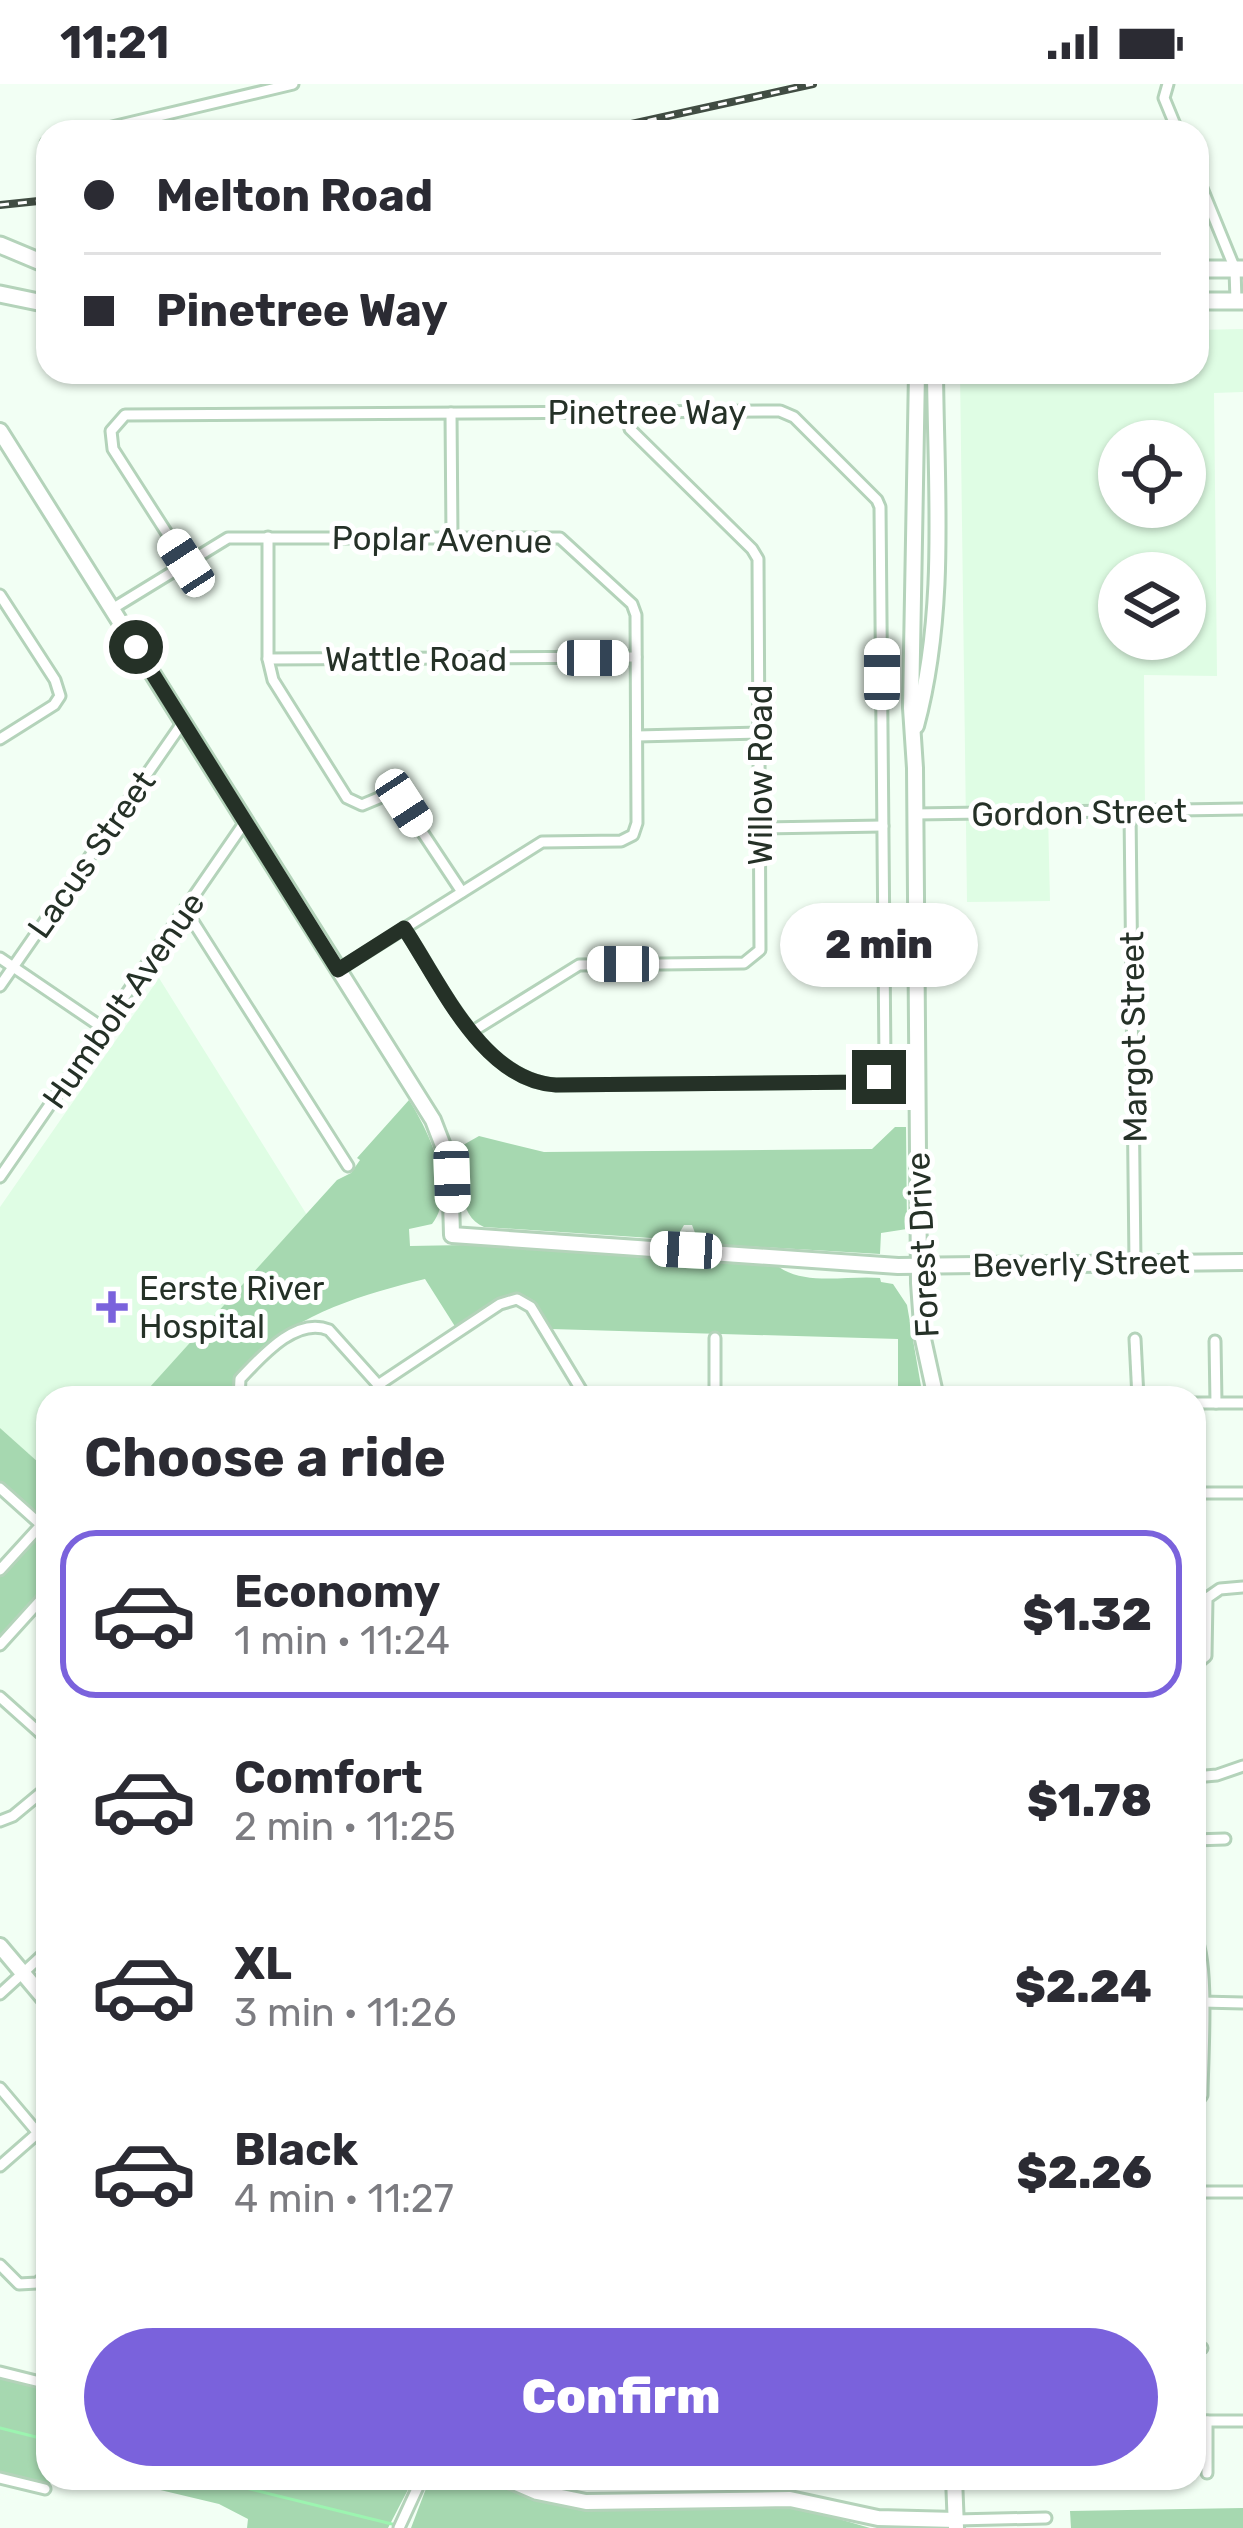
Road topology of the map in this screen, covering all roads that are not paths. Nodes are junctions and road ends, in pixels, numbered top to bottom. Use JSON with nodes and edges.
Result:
{"nodes":[{"id":1,"x":293,"y":84,"type":"edge"},
{"id":2,"x":1168,"y":84,"type":"edge"},
{"id":3,"x":142,"y":120,"type":"edge"},
{"id":4,"x":1173,"y":120,"type":"edge"},
{"id":5,"x":1209,"y":202,"type":"edge"},
{"id":6,"x":0,"y":245,"type":"edge"},
{"id":7,"x":36,"y":260,"type":"edge"},
{"id":8,"x":1239,"y":268,"type":"edge"},
{"id":9,"x":1209,"y":269,"type":"edge"},
{"id":10,"x":0,"y":294,"type":"edge"},
{"id":11,"x":1209,"y":301,"type":"edge"},
{"id":12,"x":1240,"y":301,"type":"edge"},
{"id":13,"x":36,"y":302,"type":"edge"},
{"id":14,"x":916,"y":384,"type":"edge"},
{"id":15,"x":935,"y":384,"type":"edge"},
{"id":16,"x":626,"y":412,"type":"junction"},
{"id":17,"x":451,"y":413,"type":"junction"},
{"id":18,"x":0,"y":431,"type":"edge"},
{"id":19,"x":268,"y":537,"type":"junction"},
{"id":20,"x":452,"y":537,"type":"junction"},
{"id":21,"x":186,"y":563,"type":"junction"},
{"id":22,"x":0,"y":595,"type":"edge"},
{"id":23,"x":112,"y":609,"type":"junction"},
{"id":24,"x":636,"y":657,"type":"junction"},
{"id":25,"x":268,"y":659,"type":"junction"},
{"id":26,"x":183,"y":722,"type":"junction"},
{"id":27,"x":914,"y":731,"type":"junction"},
{"id":28,"x":760,"y":733,"type":"junction"},
{"id":29,"x":637,"y":736,"type":"junction"},
{"id":30,"x":0,"y":739,"type":"edge"},
{"id":31,"x":1243,"y":809,"type":"edge"},
{"id":32,"x":1130,"y":811,"type":"junction"},
{"id":33,"x":915,"y":814,"type":"junction"},
{"id":34,"x":245,"y":822,"type":"junction"},
{"id":35,"x":883,"y":826,"type":"junction"},
{"id":36,"x":760,"y":828,"type":"junction"},
{"id":37,"x":462,"y":892,"type":"junction"},
{"id":38,"x":185,"y":909,"type":"junction"},
{"id":39,"x":404,"y":928,"type":"junction"},
{"id":40,"x":0,"y":958,"type":"edge"},
{"id":41,"x":13,"y":967,"type":"junction"},
{"id":42,"x":338,"y":970,"type":"junction"},
{"id":43,"x":0,"y":986,"type":"edge"},
{"id":44,"x":103,"y":1028,"type":"junction"},
{"id":45,"x":473,"y":1031,"type":"junction"},
{"id":46,"x":348,"y":1166,"type":"dead end"},
{"id":47,"x":0,"y":1177,"type":"edge"},
{"id":48,"x":1243,"y":1262,"type":"edge"},
{"id":49,"x":1135,"y":1263,"type":"junction"},
{"id":50,"x":919,"y":1266,"type":"junction"},
{"id":51,"x":715,"y":1338,"type":"dead end"},
{"id":52,"x":1135,"y":1340,"type":"dead end"},
{"id":53,"x":1215,"y":1341,"type":"dead end"},
{"id":54,"x":378,"y":1385,"type":"joint"},
{"id":55,"x":240,"y":1386,"type":"edge"},
{"id":56,"x":579,"y":1386,"type":"edge"},
{"id":57,"x":715,"y":1386,"type":"edge"},
{"id":58,"x":934,"y":1386,"type":"edge"},
{"id":59,"x":1137,"y":1386,"type":"edge"},
{"id":60,"x":1206,"y":1403,"type":"edge"},
{"id":61,"x":1216,"y":1403,"type":"junction"},
{"id":62,"x":1243,"y":1403,"type":"edge"},
{"id":63,"x":0,"y":1488,"type":"edge"},
{"id":64,"x":1206,"y":1493,"type":"edge"},
{"id":65,"x":1243,"y":1493,"type":"edge"},
{"id":66,"x":36,"y":1520,"type":"edge"},
{"id":67,"x":36,"y":1536,"type":"edge"},
{"id":68,"x":0,"y":1570,"type":"edge"},
{"id":69,"x":1243,"y":1587,"type":"edge"},
{"id":70,"x":1206,"y":1599,"type":"edge"},
{"id":71,"x":36,"y":1606,"type":"edge"},
{"id":72,"x":0,"y":1646,"type":"edge"},
{"id":73,"x":0,"y":1697,"type":"edge"},
{"id":74,"x":36,"y":1729,"type":"edge"},
{"id":75,"x":1243,"y":1766,"type":"edge"},
{"id":76,"x":1206,"y":1776,"type":"edge"},
{"id":77,"x":36,"y":1797,"type":"edge"},
{"id":78,"x":0,"y":1821,"type":"edge"},
{"id":79,"x":1225,"y":1839,"type":"dead end"},
{"id":80,"x":1206,"y":1840,"type":"edge"},
{"id":81,"x":0,"y":1946,"type":"edge"},
{"id":82,"x":36,"y":1961,"type":"edge"},
{"id":83,"x":22,"y":1973,"type":"junction"},
{"id":84,"x":36,"y":1989,"type":"edge"},
{"id":85,"x":0,"y":1994,"type":"edge"},
{"id":86,"x":1206,"y":2002,"type":"edge"},
{"id":87,"x":1243,"y":2003,"type":"edge"},
{"id":88,"x":0,"y":2088,"type":"edge"},
{"id":89,"x":36,"y":2131,"type":"edge"},
{"id":90,"x":36,"y":2135,"type":"edge"},
{"id":91,"x":0,"y":2166,"type":"edge"},
{"id":92,"x":1206,"y":2192,"type":"edge"},
{"id":93,"x":1243,"y":2192,"type":"edge"},
{"id":94,"x":0,"y":2265,"type":"edge"},
{"id":95,"x":36,"y":2283,"type":"edge"},
{"id":96,"x":0,"y":2372,"type":"edge"},
{"id":97,"x":36,"y":2381,"type":"edge"},
{"id":98,"x":1207,"y":2421,"type":"joint"},
{"id":99,"x":1243,"y":2421,"type":"edge"},
{"id":100,"x":1207,"y":2474,"type":"dead end"},
{"id":101,"x":0,"y":2478,"type":"edge"},
{"id":102,"x":36,"y":2487,"type":"edge"},
{"id":103,"x":416,"y":2490,"type":"edge"},
{"id":104,"x":532,"y":2490,"type":"edge"},
{"id":105,"x":955,"y":2490,"type":"edge"},
{"id":106,"x":1046,"y":2518,"type":"dead end"},
{"id":107,"x":956,"y":2524,"type":"edge"},
{"id":108,"x":399,"y":2528,"type":"edge"}],
"edges":[{"from":1,"to":3,"type":"street"},
{"from":2,"to":4,"type":"street"},
{"from":5,"to":8,"type":"street"},
{"from":6,"to":7,"type":"main road"},
{"from":8,"to":9,"type":"main road"},
{"from":8,"to":12,"type":"street"},
{"from":10,"to":13,"type":"main road"},
{"from":11,"to":12,"type":"main road"},
{"from":14,"to":27,"type":"street","name":"Forest Drive"},
{"from":15,"to":27,"type":"street","name":"Forest Drive"},
{"from":16,"to":17,"type":"street","name":"Pinetree Way"},
{"from":16,"to":28,"type":"street","name":"Willow Road"},
{"from":16,"to":35,"type":"street","name":"Pinetree Way"},
{"from":17,"to":20,"type":"street"},
{"from":17,"to":21,"type":"street","name":"Pinetree Way"},
{"from":18,"to":23,"type":"street"},
{"from":19,"to":20,"type":"street","name":"Poplar Avenue"},
{"from":19,"to":21,"type":"street","name":"Poplar Avenue"},
{"from":19,"to":25,"type":"street"},
{"from":20,"to":24,"type":"street","name":"Poplar Avenue"},
{"from":21,"to":23,"type":"street","name":"Poplar Avenue"},
{"from":22,"to":30,"type":"street"},
{"from":23,"to":26,"type":"street"},
{"from":24,"to":25,"type":"street","name":"Wattle Road"},
{"from":24,"to":29,"type":"street","name":"Poplar Avenue"},
{"from":25,"to":37,"type":"street"},
{"from":26,"to":34,"type":"street"},
{"from":26,"to":41,"type":"street","name":"Lacus Street"},
{"from":27,"to":33,"type":"street","name":"Forest Drive"},
{"from":28,"to":29,"type":"street"},
{"from":28,"to":36,"type":"street","name":"Willow Road"},
{"from":29,"to":37,"type":"street","name":"Poplar Avenue"},
{"from":31,"to":32,"type":"street","name":"Gordon Street"},
{"from":32,"to":33,"type":"street","name":"Gordon Street"},
{"from":32,"to":49,"type":"street","name":"Margot Street"},
{"from":33,"to":50,"type":"street","name":"Forest Drive"},
{"from":34,"to":38,"type":"street","name":"Humbolt Avenue"},
{"from":34,"to":42,"type":"street"},
{"from":35,"to":36,"type":"street"},
{"from":35,"to":45,"type":"street","name":"Pinetree Way"},
{"from":36,"to":45,"type":"street","name":"Willow Road"},
{"from":37,"to":39,"type":"street","name":"Poplar Avenue"},
{"from":38,"to":44,"type":"street","name":"Humbolt Avenue"},
{"from":38,"to":46,"type":"street"},
{"from":39,"to":42,"type":"street","name":"Poplar Avenue"},
{"from":39,"to":45,"type":"street"},
{"from":40,"to":41,"type":"street"},
{"from":41,"to":43,"type":"street","name":"Lacus Street"},
{"from":41,"to":44,"type":"street"},
{"from":42,"to":50,"type":"street","name":"Beverly Street"},
{"from":44,"to":47,"type":"street","name":"Humbolt Avenue"},
{"from":48,"to":49,"type":"street","name":"Beverly Street"},
{"from":49,"to":50,"type":"street","name":"Beverly Street"},
{"from":50,"to":58,"type":"street","name":"Forest Drive"},
{"from":51,"to":57,"type":"street"},
{"from":52,"to":59,"type":"street"},
{"from":53,"to":61,"type":"street"},
{"from":54,"to":55,"type":"street"},
{"from":54,"to":56,"type":"street"},
{"from":60,"to":61,"type":"street"},
{"from":61,"to":62,"type":"street"},
{"from":63,"to":66,"type":"street"},
{"from":64,"to":65,"type":"street"},
{"from":67,"to":68,"type":"street"},
{"from":69,"to":70,"type":"street"},
{"from":71,"to":72,"type":"street"},
{"from":73,"to":74,"type":"street"},
{"from":75,"to":76,"type":"street"},
{"from":77,"to":78,"type":"street"},
{"from":79,"to":80,"type":"street"},
{"from":81,"to":83,"type":"street"},
{"from":82,"to":83,"type":"street"},
{"from":83,"to":84,"type":"street"},
{"from":83,"to":85,"type":"street"},
{"from":86,"to":87,"type":"street"},
{"from":88,"to":89,"type":"street"},
{"from":90,"to":91,"type":"street"},
{"from":92,"to":93,"type":"street"},
{"from":94,"to":95,"type":"street"},
{"from":96,"to":97,"type":"street"},
{"from":98,"to":99,"type":"street"},
{"from":98,"to":100,"type":"street"},
{"from":101,"to":102,"type":"street"},
{"from":103,"to":108,"type":"street"},
{"from":104,"to":107,"type":"street"},
{"from":105,"to":107,"type":"street"},
{"from":106,"to":107,"type":"street"}]}
